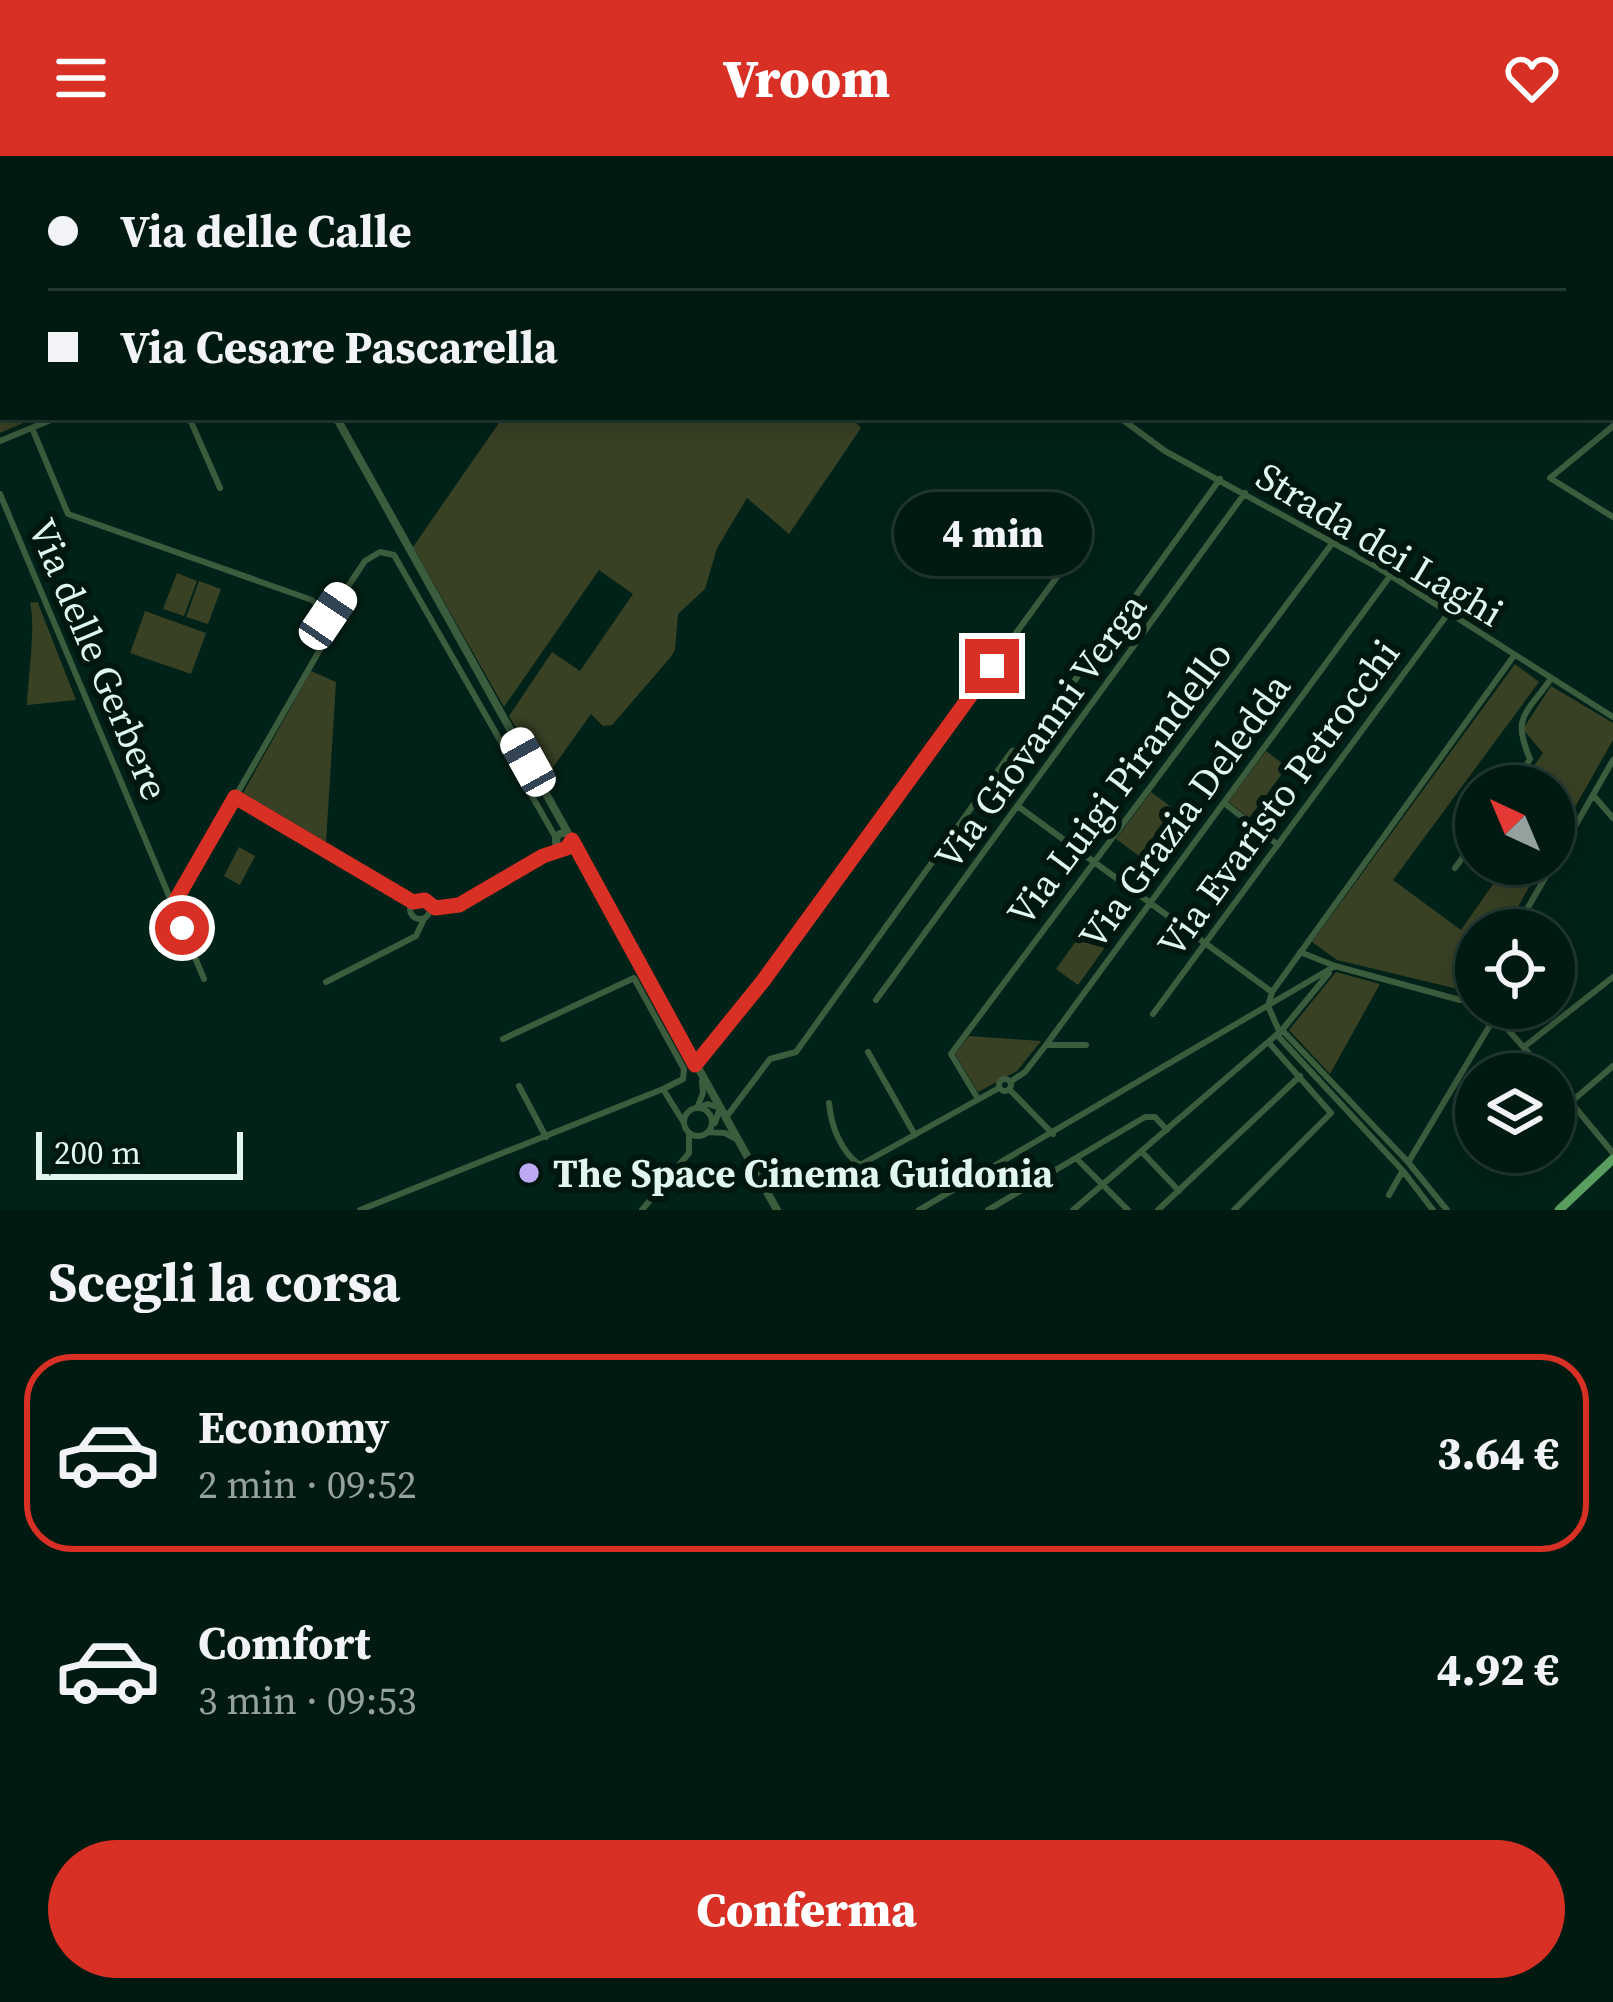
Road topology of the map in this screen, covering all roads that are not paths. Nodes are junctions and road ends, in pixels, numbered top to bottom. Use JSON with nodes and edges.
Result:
{"nodes":[{"id":1,"x":51,"y":420,"type":"edge"},
{"id":2,"x":190,"y":420,"type":"edge"},
{"id":3,"x":338,"y":420,"type":"edge"},
{"id":4,"x":1123,"y":420,"type":"edge"},
{"id":5,"x":1613,"y":426,"type":"edge"},
{"id":6,"x":32,"y":428,"type":"junction"},
{"id":7,"x":0,"y":441,"type":"edge"},
{"id":8,"x":1220,"y":479,"type":"junction"},
{"id":9,"x":220,"y":488,"type":"dead end"},
{"id":10,"x":1245,"y":493,"type":"junction"},
{"id":11,"x":0,"y":494,"type":"edge"},
{"id":12,"x":1613,"y":518,"type":"edge"},
{"id":13,"x":1331,"y":545,"type":"junction"},
{"id":14,"x":1073,"y":555,"type":"dead end"},
{"id":15,"x":1390,"y":576,"type":"junction"},
{"id":16,"x":1447,"y":615,"type":"junction"},
{"id":17,"x":328,"y":616,"type":"junction"},
{"id":18,"x":1513,"y":657,"type":"junction"},
{"id":19,"x":1550,"y":680,"type":"junction"},
{"id":20,"x":1613,"y":717,"type":"edge"},
{"id":21,"x":1613,"y":760,"type":"edge"},
{"id":22,"x":1527,"y":765,"type":"edge"},
{"id":23,"x":1593,"y":795,"type":"junction"},
{"id":24,"x":235,"y":797,"type":"junction"},
{"id":25,"x":1224,"y":803,"type":"junction"},
{"id":26,"x":1019,"y":807,"type":"junction"},
{"id":27,"x":1613,"y":818,"type":"edge"},
{"id":28,"x":1575,"y":826,"type":"edge"},
{"id":29,"x":556,"y":839,"type":"junction"},
{"id":30,"x":568,"y":841,"type":"junction"},
{"id":31,"x":1278,"y":845,"type":"junction"},
{"id":32,"x":543,"y":856,"type":"junction"},
{"id":33,"x":1094,"y":862,"type":"junction"},
{"id":34,"x":413,"y":902,"type":"junction"},
{"id":35,"x":1149,"y":903,"type":"junction"},
{"id":36,"x":173,"y":905,"type":"junction"},
{"id":37,"x":430,"y":908,"type":"junction"},
{"id":38,"x":424,"y":919,"type":"junction"},
{"id":39,"x":1205,"y":943,"type":"junction"},
{"id":40,"x":1300,"y":952,"type":"junction"},
{"id":41,"x":1335,"y":965,"type":"junction"},
{"id":42,"x":204,"y":979,"type":"dead end"},
{"id":43,"x":326,"y":982,"type":"dead end"},
{"id":44,"x":1611,"y":982,"type":"edge"},
{"id":45,"x":1272,"y":992,"type":"junction"},
{"id":46,"x":1455,"y":999,"type":"edge"},
{"id":47,"x":876,"y":1000,"type":"dead end"},
{"id":48,"x":1268,"y":1006,"type":"junction"},
{"id":49,"x":1153,"y":1013,"type":"dead end"},
{"id":50,"x":1481,"y":1029,"type":"edge"},
{"id":51,"x":1508,"y":1029,"type":"edge"},
{"id":52,"x":1280,"y":1033,"type":"junction"},
{"id":53,"x":503,"y":1039,"type":"dead end"},
{"id":54,"x":1268,"y":1043,"type":"junction"},
{"id":55,"x":1046,"y":1045,"type":"junction"},
{"id":56,"x":1087,"y":1045,"type":"dead end"},
{"id":57,"x":1524,"y":1047,"type":"junction"},
{"id":58,"x":868,"y":1052,"type":"dead end"},
{"id":59,"x":1529,"y":1053,"type":"edge"},
{"id":60,"x":695,"y":1065,"type":"junction"},
{"id":61,"x":1613,"y":1066,"type":"edge"},
{"id":62,"x":1300,"y":1076,"type":"junction"},
{"id":63,"x":702,"y":1077,"type":"junction"},
{"id":64,"x":1010,"y":1085,"type":"junction"},
{"id":65,"x":519,"y":1086,"type":"dead end"},
{"id":66,"x":663,"y":1089,"type":"junction"},
{"id":67,"x":977,"y":1099,"type":"junction"},
{"id":68,"x":1575,"y":1099,"type":"edge"},
{"id":69,"x":829,"y":1103,"type":"dead end"},
{"id":70,"x":1575,"y":1107,"type":"edge"},
{"id":71,"x":674,"y":1108,"type":"junction"},
{"id":72,"x":694,"y":1109,"type":"junction"},
{"id":73,"x":723,"y":1113,"type":"junction"},
{"id":74,"x":684,"y":1123,"type":"junction"},
{"id":75,"x":710,"y":1130,"type":"junction"},
{"id":76,"x":1167,"y":1130,"type":"junction"},
{"id":77,"x":689,"y":1133,"type":"junction"},
{"id":78,"x":915,"y":1135,"type":"junction"},
{"id":79,"x":1053,"y":1135,"type":"junction"},
{"id":80,"x":546,"y":1136,"type":"junction"},
{"id":81,"x":737,"y":1140,"type":"junction"},
{"id":82,"x":1142,"y":1152,"type":"junction"},
{"id":83,"x":1613,"y":1156,"type":"edge"},
{"id":84,"x":1076,"y":1158,"type":"junction"},
{"id":85,"x":1408,"y":1162,"type":"junction"},
{"id":86,"x":1403,"y":1171,"type":"junction"},
{"id":87,"x":1103,"y":1185,"type":"junction"},
{"id":88,"x":1179,"y":1191,"type":"junction"},
{"id":89,"x":1389,"y":1195,"type":"dead end"},
{"id":90,"x":360,"y":1210,"type":"edge"},
{"id":91,"x":642,"y":1210,"type":"edge"},
{"id":92,"x":776,"y":1210,"type":"edge"},
{"id":93,"x":919,"y":1210,"type":"edge"},
{"id":94,"x":988,"y":1210,"type":"edge"},
{"id":95,"x":1073,"y":1210,"type":"edge"},
{"id":96,"x":1128,"y":1210,"type":"edge"},
{"id":97,"x":1158,"y":1210,"type":"edge"},
{"id":98,"x":1234,"y":1210,"type":"edge"},
{"id":99,"x":1433,"y":1210,"type":"edge"},
{"id":100,"x":1447,"y":1210,"type":"edge"},
{"id":101,"x":1559,"y":1210,"type":"edge"}],
"edges":[{"from":1,"to":6,"type":"street"},
{"from":2,"to":9,"type":"street"},
{"from":3,"to":30,"type":"street"},
{"from":4,"to":8,"type":"street","name":"Strada dei Laghi"},
{"from":5,"to":12,"type":"street"},
{"from":6,"to":7,"type":"street"},
{"from":6,"to":17,"type":"street"},
{"from":8,"to":10,"type":"street","name":"Strada dei Laghi"},
{"from":8,"to":73,"type":"street"},
{"from":10,"to":13,"type":"street","name":"Strada dei Laghi"},
{"from":10,"to":26,"type":"street","name":"Via Giovanni Verga"},
{"from":11,"to":36,"type":"street","name":"Via delle Gerbere"},
{"from":13,"to":15,"type":"street","name":"Strada dei Laghi"},
{"from":13,"to":33,"type":"street","name":"Via Luigi Pirandello"},
{"from":14,"to":60,"type":"street"},
{"from":15,"to":16,"type":"street","name":"Strada dei Laghi"},
{"from":15,"to":25,"type":"street","name":"Via Grazia Deledda"},
{"from":16,"to":18,"type":"street","name":"Strada dei Laghi"},
{"from":16,"to":31,"type":"street","name":"Via Evaristo Petrocchi"},
{"from":17,"to":24,"type":"street"},
{"from":17,"to":29,"type":"street"},
{"from":18,"to":19,"type":"street","name":"Strada dei Laghi"},
{"from":18,"to":40,"type":"street"},
{"from":19,"to":20,"type":"street","name":"Strada dei Laghi"},
{"from":19,"to":22,"type":"street"},
{"from":21,"to":23,"type":"street"},
{"from":23,"to":27,"type":"street"},
{"from":23,"to":28,"type":"street"},
{"from":24,"to":34,"type":"street"},
{"from":24,"to":36,"type":"street"},
{"from":25,"to":31,"type":"street"},
{"from":25,"to":35,"type":"street","name":"Via Grazia Deledda"},
{"from":26,"to":33,"type":"street"},
{"from":26,"to":47,"type":"street","name":"Via Giovanni Verga"},
{"from":29,"to":30,"type":"street"},
{"from":29,"to":32,"type":"street"},
{"from":30,"to":32,"type":"street"},
{"from":30,"to":60,"type":"street"},
{"from":31,"to":39,"type":"street","name":"Via Evaristo Petrocchi"},
{"from":32,"to":37,"type":"street"},
{"from":33,"to":35,"type":"street"},
{"from":33,"to":67,"type":"street","name":"Via Luigi Pirandello"},
{"from":34,"to":37,"type":"street"},
{"from":34,"to":38,"type":"street"},
{"from":35,"to":39,"type":"street"},
{"from":35,"to":55,"type":"street","name":"Via Grazia Deledda"},
{"from":36,"to":42,"type":"street","name":"Via delle Gerbere"},
{"from":37,"to":38,"type":"street"},
{"from":38,"to":43,"type":"street"},
{"from":39,"to":45,"type":"street"},
{"from":39,"to":49,"type":"street","name":"Via Evaristo Petrocchi"},
{"from":40,"to":41,"type":"street"},
{"from":40,"to":45,"type":"street"},
{"from":41,"to":46,"type":"street"},
{"from":41,"to":48,"type":"street"},
{"from":41,"to":52,"type":"street"},
{"from":44,"to":57,"type":"street"},
{"from":45,"to":48,"type":"street"},
{"from":48,"to":52,"type":"street"},
{"from":48,"to":79,"type":"street"},
{"from":50,"to":85,"type":"street"},
{"from":51,"to":57,"type":"street"},
{"from":52,"to":54,"type":"street"},
{"from":52,"to":85,"type":"street"},
{"from":52,"to":86,"type":"street"},
{"from":53,"to":66,"type":"street"},
{"from":54,"to":62,"type":"street"},
{"from":54,"to":76,"type":"street"},
{"from":55,"to":56,"type":"street"},
{"from":55,"to":64,"type":"street","name":"Via Grazia Deledda"},
{"from":57,"to":59,"type":"street"},
{"from":58,"to":78,"type":"street"},
{"from":60,"to":63,"type":"street"},
{"from":61,"to":68,"type":"street"},
{"from":62,"to":88,"type":"street"},
{"from":62,"to":98,"type":"street"},
{"from":63,"to":72,"type":"street"},
{"from":63,"to":73,"type":"street"},
{"from":64,"to":67,"type":"street"},
{"from":64,"to":79,"type":"street"},
{"from":65,"to":80,"type":"street"},
{"from":66,"to":71,"type":"street"},
{"from":66,"to":80,"type":"street"},
{"from":67,"to":78,"type":"street"},
{"from":69,"to":78,"type":"street"},
{"from":70,"to":83,"type":"street"},
{"from":71,"to":72,"type":"street"},
{"from":71,"to":74,"type":"street"},
{"from":72,"to":73,"type":"street"},
{"from":72,"to":74,"type":"street"},
{"from":72,"to":75,"type":"street"},
{"from":73,"to":75,"type":"street"},
{"from":73,"to":81,"type":"street"},
{"from":74,"to":77,"type":"street"},
{"from":75,"to":77,"type":"street"},
{"from":75,"to":81,"type":"street"},
{"from":76,"to":82,"type":"street"},
{"from":76,"to":84,"type":"street"},
{"from":77,"to":91,"type":"street"},
{"from":79,"to":93,"type":"street"},
{"from":80,"to":90,"type":"street"},
{"from":81,"to":92,"type":"street"},
{"from":82,"to":87,"type":"street"},
{"from":82,"to":88,"type":"street"},
{"from":83,"to":101,"type":"main road"},
{"from":84,"to":87,"type":"street"},
{"from":84,"to":94,"type":"street"},
{"from":85,"to":86,"type":"street"},
{"from":85,"to":100,"type":"street"},
{"from":86,"to":89,"type":"street"},
{"from":86,"to":99,"type":"street"},
{"from":87,"to":95,"type":"street"},
{"from":87,"to":96,"type":"street"},
{"from":88,"to":97,"type":"street"}]}
